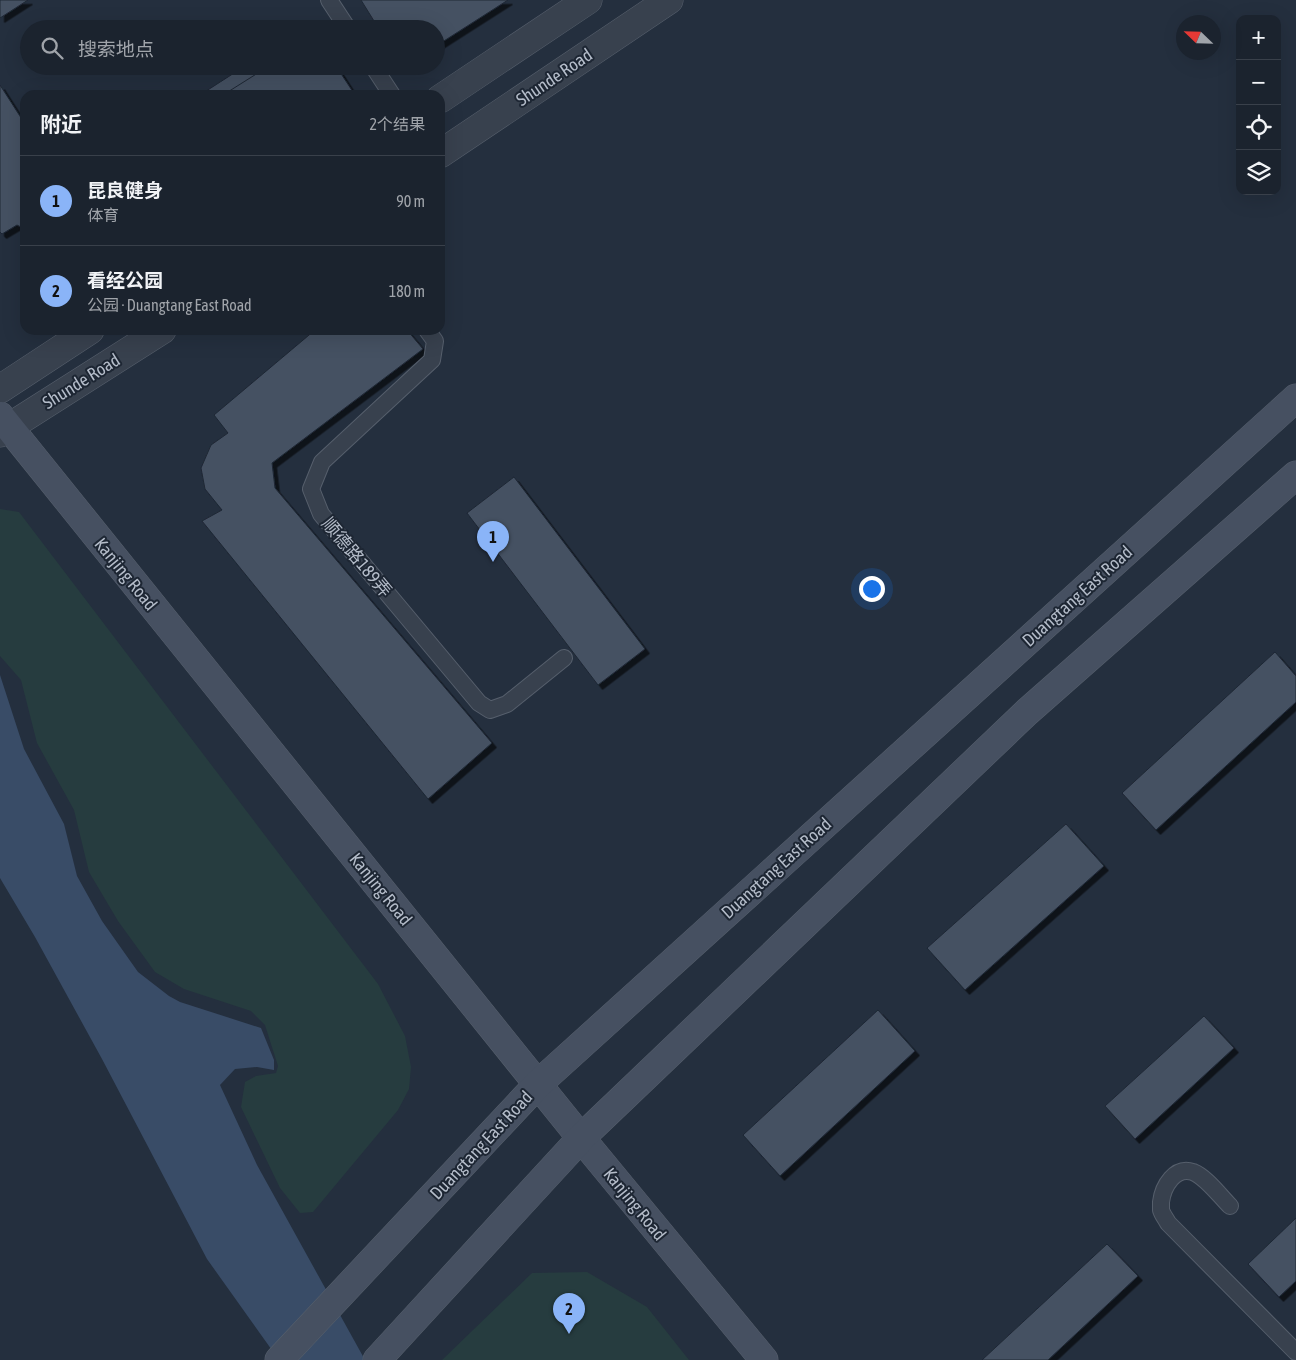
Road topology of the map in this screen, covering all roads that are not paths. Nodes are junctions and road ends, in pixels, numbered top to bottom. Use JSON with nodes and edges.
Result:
{"nodes":[{"id":1,"x":329,"y":0,"type":"edge"},
{"id":2,"x":588,"y":0,"type":"edge"},
{"id":3,"x":669,"y":0,"type":"edge"},
{"id":4,"x":342,"y":20,"type":"edge"},
{"id":5,"x":379,"y":75,"type":"edge"},
{"id":6,"x":389,"y":90,"type":"edge"},
{"id":7,"x":445,"y":96,"type":"edge"},
{"id":8,"x":445,"y":151,"type":"edge"},
{"id":9,"x":82,"y":335,"type":"edge"},
{"id":10,"x":154,"y":335,"type":"edge"},
{"id":11,"x":431,"y":335,"type":"edge"},
{"id":12,"x":0,"y":389,"type":"edge"},
{"id":13,"x":1296,"y":398,"type":"edge"},
{"id":14,"x":3,"y":426,"type":"edge"},
{"id":15,"x":1296,"y":475,"type":"edge"},
{"id":16,"x":564,"y":658,"type":"dead end"},
{"id":17,"x":538,"y":1084,"type":"junction"},
{"id":18,"x":581,"y":1138,"type":"junction"},
{"id":19,"x":1230,"y":1206,"type":"dead end"},
{"id":20,"x":1296,"y":1352,"type":"edge"},
{"id":21,"x":383,"y":1354,"type":"edge"},
{"id":22,"x":279,"y":1360,"type":"edge"},
{"id":23,"x":764,"y":1360,"type":"edge"}],
"edges":[{"from":1,"to":4,"type":"lane"},
{"from":2,"to":7,"type":"street"},
{"from":3,"to":8,"type":"street","name":"Shunde Road"},
{"from":5,"to":6,"type":"lane"},
{"from":9,"to":12,"type":"street","name":"Shunde Road"},
{"from":10,"to":14,"type":"street","name":"Shunde Road"},
{"from":11,"to":16,"type":"lane","name":"顺德路189弄"},
{"from":13,"to":17,"type":"main road","name":"Duangtang East Road"},
{"from":14,"to":17,"type":"main road","name":"Kanjing Road"},
{"from":15,"to":18,"type":"main road"},
{"from":17,"to":18,"type":"main road","name":"Kanjing Road"},
{"from":17,"to":22,"type":"main road","name":"Duangtang East Road"},
{"from":18,"to":21,"type":"main road"},
{"from":18,"to":23,"type":"main road","name":"Kanjing Road"},
{"from":19,"to":20,"type":"lane"}]}
